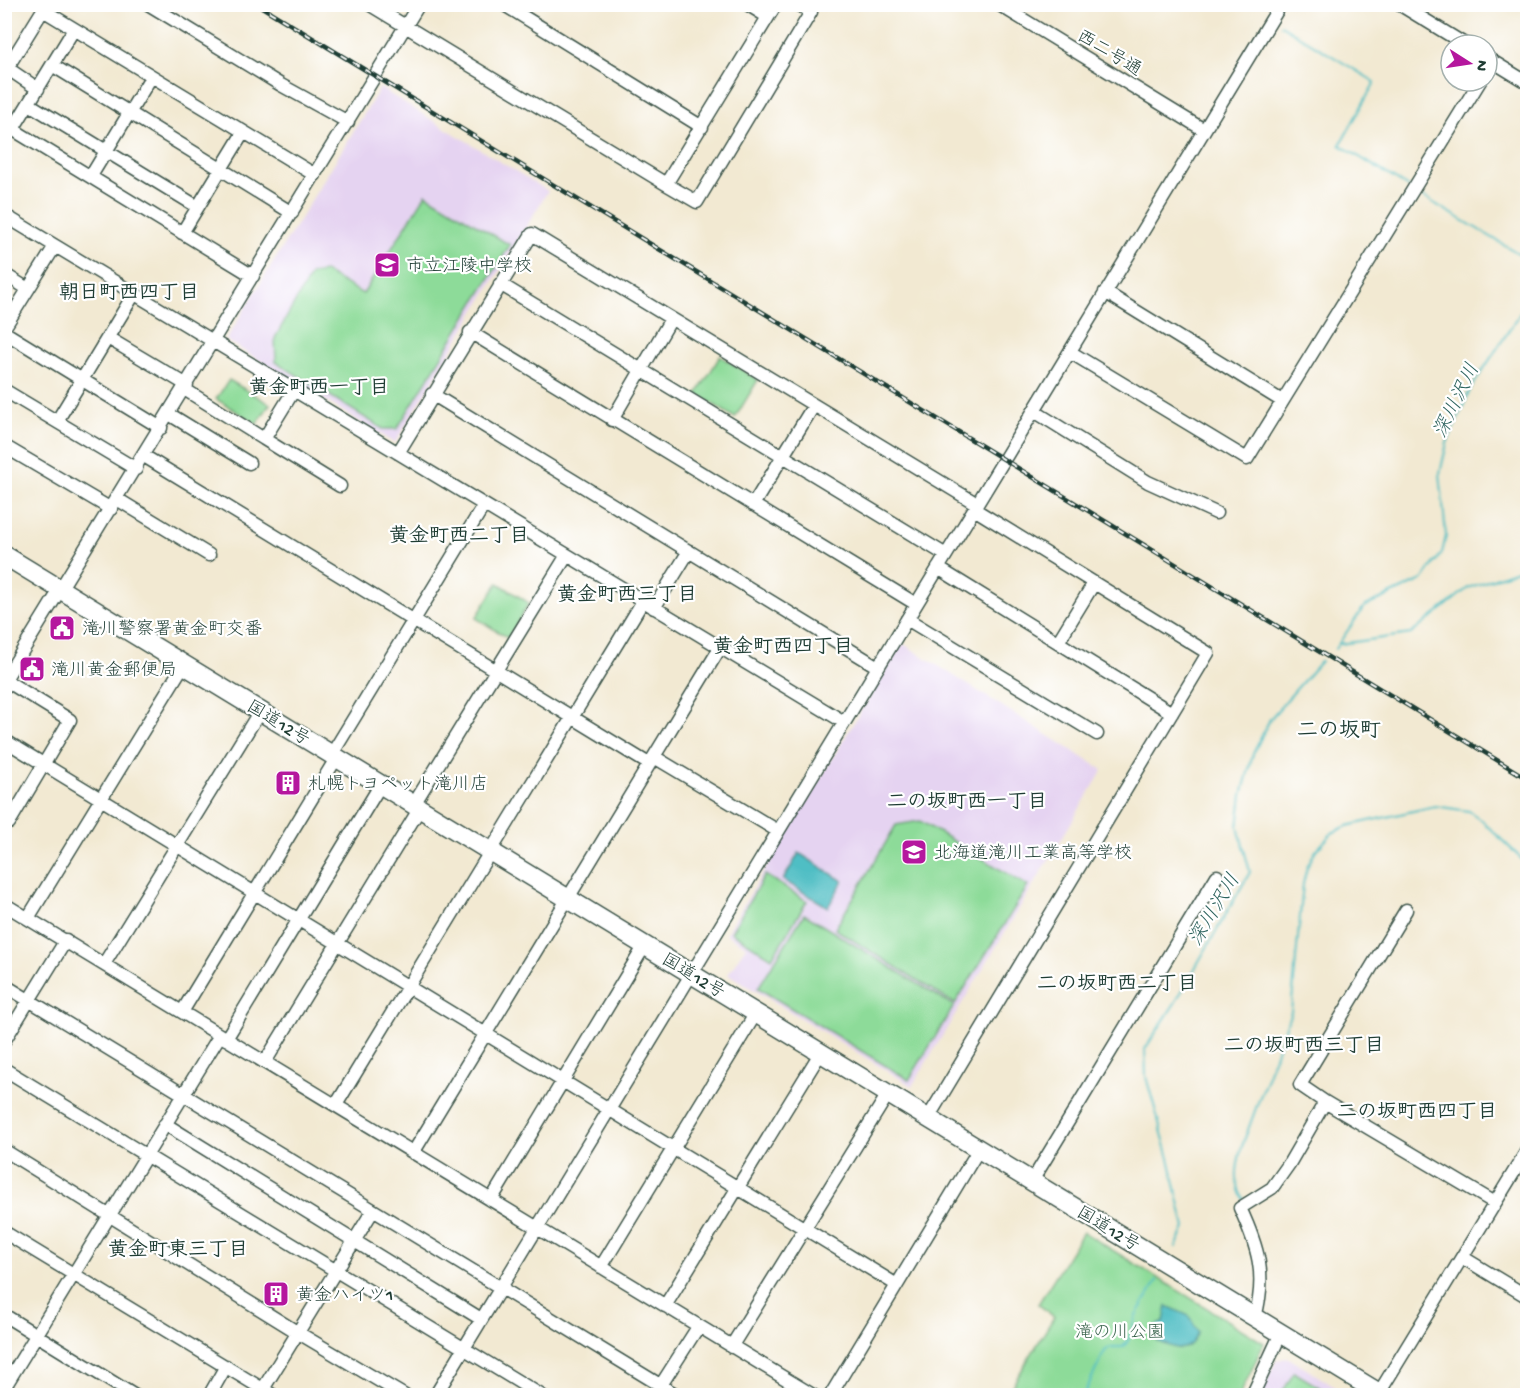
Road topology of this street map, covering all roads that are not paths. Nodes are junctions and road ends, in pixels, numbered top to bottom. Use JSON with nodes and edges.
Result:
{"nodes":[{"id":1,"x":148,"y":4,"type":"edge"},
{"id":2,"x":369,"y":4,"type":"edge"},
{"id":3,"x":419,"y":4,"type":"edge"},
{"id":4,"x":504,"y":4,"type":"edge"},
{"id":5,"x":747,"y":4,"type":"edge"},
{"id":6,"x":776,"y":4,"type":"edge"},
{"id":7,"x":798,"y":4,"type":"edge"},
{"id":8,"x":998,"y":4,"type":"edge"},
{"id":9,"x":1281,"y":4,"type":"edge"},
{"id":10,"x":1399,"y":4,"type":"edge"},
{"id":11,"x":44,"y":7,"type":"edge"},
{"id":12,"x":768,"y":17,"type":"junction"},
{"id":13,"x":406,"y":27,"type":"junction"},
{"id":14,"x":74,"y":29,"type":"junction"},
{"id":15,"x":1446,"y":33,"type":"edge"},
{"id":16,"x":52,"y":65,"type":"junction"},
{"id":17,"x":6,"y":67,"type":"edge"},
{"id":18,"x":1499,"y":68,"type":"edge"},
{"id":19,"x":151,"y":77,"type":"junction"},
{"id":20,"x":1527,"y":83,"type":"edge"},
{"id":21,"x":38,"y":89,"type":"junction"},
{"id":22,"x":1473,"y":93,"type":"edge"},
{"id":23,"x":29,"y":104,"type":"junction"},
{"id":24,"x":129,"y":114,"type":"junction"},
{"id":25,"x":348,"y":122,"type":"junction"},
{"id":26,"x":9,"y":127,"type":"edge"},
{"id":27,"x":702,"y":127,"type":"junction"},
{"id":28,"x":1204,"y":130,"type":"junction"},
{"id":29,"x":243,"y":133,"type":"junction"},
{"id":30,"x":106,"y":151,"type":"junction"},
{"id":31,"x":221,"y":169,"type":"junction"},
{"id":32,"x":91,"y":176,"type":"junction"},
{"id":33,"x":315,"y":176,"type":"junction"},
{"id":34,"x":666,"y":184,"type":"junction"},
{"id":35,"x":198,"y":207,"type":"junction"},
{"id":36,"x":292,"y":213,"type":"junction"},
{"id":37,"x":4,"y":215,"type":"edge"},
{"id":38,"x":182,"y":233,"type":"junction"},
{"id":39,"x":55,"y":246,"type":"junction"},
{"id":40,"x":4,"y":274,"type":"edge"},
{"id":41,"x":253,"y":276,"type":"junction"},
{"id":42,"x":500,"y":284,"type":"junction"},
{"id":43,"x":28,"y":289,"type":"junction"},
{"id":44,"x":1105,"y":292,"type":"junction"},
{"id":45,"x":134,"y":294,"type":"junction"},
{"id":46,"x":671,"y":319,"type":"junction"},
{"id":47,"x":4,"y":330,"type":"edge"},
{"id":48,"x":470,"y":332,"type":"junction"},
{"id":49,"x":108,"y":338,"type":"junction"},
{"id":50,"x":213,"y":342,"type":"junction"},
{"id":51,"x":1070,"y":352,"type":"junction"},
{"id":52,"x":641,"y":369,"type":"junction"},
{"id":53,"x":82,"y":380,"type":"junction"},
{"id":54,"x":185,"y":387,"type":"junction"},
{"id":55,"x":4,"y":390,"type":"edge"},
{"id":56,"x":294,"y":390,"type":"junction"},
{"id":57,"x":432,"y":394,"type":"junction"},
{"id":58,"x":1282,"y":401,"type":"junction"},
{"id":59,"x":814,"y":405,"type":"junction"},
{"id":60,"x":1034,"y":411,"type":"junction"},
{"id":61,"x":169,"y":414,"type":"junction"},
{"id":62,"x":612,"y":420,"type":"junction"},
{"id":63,"x":57,"y":421,"type":"junction"},
{"id":64,"x":161,"y":428,"type":"junction"},
{"id":65,"x":264,"y":439,"type":"junction"},
{"id":66,"x":4,"y":446,"type":"edge"},
{"id":67,"x":398,"y":453,"type":"junction"},
{"id":68,"x":783,"y":455,"type":"junction"},
{"id":69,"x":144,"y":456,"type":"junction"},
{"id":70,"x":249,"y":463,"type":"dead end"},
{"id":71,"x":136,"y":469,"type":"junction"},
{"id":72,"x":340,"y":486,"type":"dead end"},
{"id":73,"x":114,"y":504,"type":"junction"},
{"id":74,"x":484,"y":505,"type":"junction"},
{"id":75,"x":753,"y":505,"type":"junction"},
{"id":76,"x":976,"y":507,"type":"junction"},
{"id":77,"x":1216,"y":513,"type":"dead end"},
{"id":78,"x":689,"y":551,"type":"junction"},
{"id":79,"x":4,"y":555,"type":"edge"},
{"id":80,"x":210,"y":555,"type":"dead end"},
{"id":81,"x":567,"y":555,"type":"junction"},
{"id":82,"x":946,"y":555,"type":"junction"},
{"id":83,"x":938,"y":568,"type":"junction"},
{"id":84,"x":1094,"y":583,"type":"junction"},
{"id":85,"x":61,"y":589,"type":"junction"},
{"id":86,"x":649,"y":604,"type":"junction"},
{"id":87,"x":916,"y":604,"type":"junction"},
{"id":88,"x":907,"y":619,"type":"junction"},
{"id":89,"x":413,"y":620,"type":"junction"},
{"id":90,"x":1058,"y":642,"type":"junction"},
{"id":91,"x":720,"y":648,"type":"junction"},
{"id":92,"x":184,"y":664,"type":"junction"},
{"id":93,"x":878,"y":667,"type":"junction"},
{"id":94,"x":496,"y":671,"type":"junction"},
{"id":95,"x":5,"y":678,"type":"edge"},
{"id":96,"x":261,"y":711,"type":"junction"},
{"id":97,"x":1172,"y":713,"type":"junction"},
{"id":98,"x":573,"y":717,"type":"junction"},
{"id":99,"x":844,"y":722,"type":"junction"},
{"id":100,"x":1097,"y":734,"type":"dead end"},
{"id":101,"x":4,"y":740,"type":"edge"},
{"id":102,"x":334,"y":756,"type":"junction"},
{"id":103,"x":653,"y":761,"type":"junction"},
{"id":104,"x":44,"y":764,"type":"junction"},
{"id":105,"x":381,"y":784,"type":"junction"},
{"id":106,"x":100,"y":799,"type":"junction"},
{"id":107,"x":417,"y":806,"type":"junction"},
{"id":108,"x":4,"y":820,"type":"edge"},
{"id":109,"x":778,"y":831,"type":"junction"},
{"id":110,"x":178,"y":845,"type":"junction"},
{"id":111,"x":492,"y":851,"type":"junction"},
{"id":112,"x":1217,"y":876,"type":"dead end"},
{"id":113,"x":255,"y":892,"type":"junction"},
{"id":114,"x":568,"y":898,"type":"junction"},
{"id":115,"x":4,"y":904,"type":"edge"},
{"id":116,"x":1406,"y":910,"type":"dead end"},
{"id":117,"x":28,"y":918,"type":"junction"},
{"id":118,"x":298,"y":919,"type":"junction"},
{"id":119,"x":66,"y":940,"type":"junction"},
{"id":120,"x":337,"y":944,"type":"junction"},
{"id":121,"x":645,"y":945,"type":"junction"},
{"id":122,"x":104,"y":964,"type":"junction"},
{"id":123,"x":691,"y":973,"type":"junction"},
{"id":124,"x":4,"y":985,"type":"edge"},
{"id":125,"x":409,"y":988,"type":"junction"},
{"id":126,"x":29,"y":1000,"type":"junction"},
{"id":127,"x":182,"y":1012,"type":"junction"},
{"id":128,"x":756,"y":1012,"type":"junction"},
{"id":129,"x":486,"y":1034,"type":"junction"},
{"id":130,"x":223,"y":1037,"type":"junction"},
{"id":131,"x":4,"y":1041,"type":"edge"},
{"id":132,"x":821,"y":1052,"type":"junction"},
{"id":133,"x":265,"y":1062,"type":"junction"},
{"id":134,"x":4,"y":1069,"type":"edge"},
{"id":135,"x":562,"y":1081,"type":"junction"},
{"id":136,"x":888,"y":1094,"type":"junction"},
{"id":137,"x":184,"y":1095,"type":"junction"},
{"id":138,"x":1325,"y":1102,"type":"junction"},
{"id":139,"x":336,"y":1105,"type":"junction"},
{"id":140,"x":609,"y":1109,"type":"junction"},
{"id":141,"x":928,"y":1118,"type":"junction"},
{"id":142,"x":165,"y":1124,"type":"junction"},
{"id":143,"x":979,"y":1149,"type":"junction"},
{"id":144,"x":1527,"y":1149,"type":"edge"},
{"id":145,"x":4,"y":1150,"type":"edge"},
{"id":146,"x":674,"y":1150,"type":"junction"},
{"id":147,"x":413,"y":1153,"type":"junction"},
{"id":148,"x":147,"y":1154,"type":"junction"},
{"id":149,"x":1032,"y":1181,"type":"junction"},
{"id":150,"x":738,"y":1188,"type":"junction"},
{"id":151,"x":491,"y":1200,"type":"junction"},
{"id":152,"x":1495,"y":1203,"type":"junction"},
{"id":153,"x":372,"y":1212,"type":"junction"},
{"id":154,"x":110,"y":1215,"type":"junction"},
{"id":155,"x":537,"y":1227,"type":"junction"},
{"id":156,"x":804,"y":1229,"type":"junction"},
{"id":157,"x":4,"y":1232,"type":"edge"},
{"id":158,"x":354,"y":1241,"type":"junction"},
{"id":159,"x":1462,"y":1257,"type":"junction"},
{"id":160,"x":601,"y":1267,"type":"junction"},
{"id":161,"x":336,"y":1269,"type":"junction"},
{"id":162,"x":74,"y":1274,"type":"junction"},
{"id":163,"x":897,"y":1285,"type":"junction"},
{"id":164,"x":500,"y":1287,"type":"junction"},
{"id":165,"x":1527,"y":1297,"type":"edge"},
{"id":166,"x":665,"y":1306,"type":"junction"},
{"id":167,"x":4,"y":1316,"type":"edge"},
{"id":168,"x":1255,"y":1317,"type":"junction"},
{"id":169,"x":481,"y":1319,"type":"junction"},
{"id":170,"x":698,"y":1327,"type":"junction"},
{"id":171,"x":297,"y":1332,"type":"junction"},
{"id":172,"x":1281,"y":1333,"type":"junction"},
{"id":173,"x":37,"y":1335,"type":"junction"},
{"id":174,"x":463,"y":1347,"type":"junction"},
{"id":175,"x":731,"y":1347,"type":"junction"},
{"id":176,"x":226,"y":1366,"type":"junction"},
{"id":177,"x":4,"y":1388,"type":"edge"},
{"id":178,"x":657,"y":1390,"type":"edge"},
{"id":179,"x":268,"y":1392,"type":"edge"},
{"id":180,"x":1381,"y":1394,"type":"edge"},
{"id":181,"x":135,"y":1395,"type":"edge"},
{"id":182,"x":209,"y":1395,"type":"edge"},
{"id":183,"x":405,"y":1395,"type":"edge"},
{"id":184,"x":435,"y":1395,"type":"edge"},
{"id":185,"x":542,"y":1395,"type":"edge"},
{"id":186,"x":678,"y":1395,"type":"edge"},
{"id":187,"x":814,"y":1395,"type":"edge"},
{"id":188,"x":830,"y":1395,"type":"edge"},
{"id":189,"x":1252,"y":1395,"type":"edge"}],
"edges":[{"from":1,"to":25,"type":"street"},
{"from":2,"to":13,"type":"street"},
{"from":3,"to":13,"type":"street"},
{"from":4,"to":27,"type":"street"},
{"from":5,"to":12,"type":"street"},
{"from":6,"to":12,"type":"street"},
{"from":7,"to":34,"type":"street"},
{"from":8,"to":28,"type":"street","name":"西二号通"},
{"from":9,"to":28,"type":"street"},
{"from":10,"to":15,"type":"street"},
{"from":11,"to":14,"type":"street"},
{"from":11,"to":17,"type":"street"},
{"from":12,"to":27,"type":"street"},
{"from":13,"to":25,"type":"street"},
{"from":13,"to":34,"type":"street"},
{"from":14,"to":16,"type":"street"},
{"from":14,"to":19,"type":"street"},
{"from":16,"to":21,"type":"street"},
{"from":16,"to":24,"type":"street"},
{"from":17,"to":21,"type":"street"},
{"from":18,"to":20,"type":"street"},
{"from":19,"to":24,"type":"street"},
{"from":19,"to":29,"type":"street"},
{"from":21,"to":23,"type":"street"},
{"from":22,"to":58,"type":"street"},
{"from":23,"to":26,"type":"street"},
{"from":23,"to":30,"type":"street"},
{"from":24,"to":30,"type":"street"},
{"from":24,"to":31,"type":"street"},
{"from":25,"to":33,"type":"street"},
{"from":26,"to":32,"type":"street"},
{"from":27,"to":34,"type":"street"},
{"from":28,"to":44,"type":"street"},
{"from":29,"to":31,"type":"street"},
{"from":29,"to":33,"type":"street"},
{"from":30,"to":32,"type":"street"},
{"from":30,"to":35,"type":"street"},
{"from":31,"to":35,"type":"street"},
{"from":31,"to":36,"type":"street"},
{"from":32,"to":38,"type":"street"},
{"from":33,"to":36,"type":"street"},
{"from":35,"to":38,"type":"street"},
{"from":36,"to":41,"type":"street"},
{"from":37,"to":39,"type":"street"},
{"from":38,"to":41,"type":"street"},
{"from":39,"to":43,"type":"street"},
{"from":39,"to":45,"type":"street"},
{"from":40,"to":43,"type":"street"},
{"from":41,"to":50,"type":"street"},
{"from":42,"to":46,"type":"street"},
{"from":42,"to":48,"type":"street"},
{"from":42,"to":52,"type":"street"},
{"from":43,"to":47,"type":"street"},
{"from":44,"to":51,"type":"street"},
{"from":44,"to":58,"type":"street"},
{"from":45,"to":49,"type":"street"},
{"from":45,"to":50,"type":"street"},
{"from":46,"to":52,"type":"street"},
{"from":46,"to":59,"type":"street"},
{"from":47,"to":53,"type":"street"},
{"from":48,"to":57,"type":"street"},
{"from":48,"to":62,"type":"street"},
{"from":49,"to":53,"type":"street"},
{"from":49,"to":54,"type":"street"},
{"from":50,"to":54,"type":"street"},
{"from":50,"to":56,"type":"street"},
{"from":51,"to":58,"type":"street"},
{"from":51,"to":60,"type":"street"},
{"from":52,"to":62,"type":"street"},
{"from":52,"to":68,"type":"street"},
{"from":53,"to":63,"type":"street"},
{"from":53,"to":64,"type":"street"},
{"from":54,"to":61,"type":"street"},
{"from":54,"to":65,"type":"street"},
{"from":55,"to":63,"type":"street"},
{"from":56,"to":65,"type":"street"},
{"from":56,"to":67,"type":"street"},
{"from":57,"to":67,"type":"street"},
{"from":57,"to":78,"type":"street"},
{"from":59,"to":68,"type":"street"},
{"from":59,"to":76,"type":"street"},
{"from":60,"to":76,"type":"street"},
{"from":60,"to":77,"type":"street"},
{"from":61,"to":64,"type":"street"},
{"from":61,"to":70,"type":"street"},
{"from":62,"to":75,"type":"street"},
{"from":63,"to":71,"type":"street"},
{"from":64,"to":69,"type":"street"},
{"from":65,"to":72,"type":"street"},
{"from":66,"to":73,"type":"street"},
{"from":67,"to":74,"type":"street"},
{"from":68,"to":75,"type":"street"},
{"from":68,"to":82,"type":"street"},
{"from":69,"to":71,"type":"street"},
{"from":69,"to":89,"type":"street"},
{"from":71,"to":73,"type":"street"},
{"from":73,"to":80,"type":"street"},
{"from":73,"to":85,"type":"street"},
{"from":74,"to":81,"type":"street"},
{"from":74,"to":89,"type":"street"},
{"from":75,"to":87,"type":"street"},
{"from":76,"to":82,"type":"street"},
{"from":76,"to":84,"type":"street"},
{"from":78,"to":86,"type":"street"},
{"from":78,"to":93,"type":"street"},
{"from":79,"to":85,"type":"highway","name":"国道12号"},
{"from":81,"to":86,"type":"street"},
{"from":81,"to":94,"type":"street"},
{"from":82,"to":83,"type":"street"},
{"from":83,"to":87,"type":"street"},
{"from":83,"to":90,"type":"street"},
{"from":84,"to":90,"type":"street"},
{"from":84,"to":97,"type":"street"},
{"from":85,"to":92,"type":"highway","name":"国道12号"},
{"from":85,"to":95,"type":"street"},
{"from":86,"to":91,"type":"street"},
{"from":86,"to":98,"type":"street"},
{"from":87,"to":88,"type":"street"},
{"from":88,"to":93,"type":"street"},
{"from":88,"to":100,"type":"street"},
{"from":89,"to":94,"type":"street"},
{"from":89,"to":102,"type":"street"},
{"from":90,"to":97,"type":"street"},
{"from":91,"to":99,"type":"street"},
{"from":91,"to":103,"type":"street"},
{"from":92,"to":96,"type":"highway","name":"国道12号"},
{"from":92,"to":106,"type":"street"},
{"from":93,"to":99,"type":"street"},
{"from":94,"to":98,"type":"street"},
{"from":94,"to":107,"type":"street"},
{"from":95,"to":104,"type":"street"},
{"from":96,"to":102,"type":"highway","name":"国道12号"},
{"from":96,"to":110,"type":"street"},
{"from":97,"to":141,"type":"street"},
{"from":98,"to":103,"type":"street"},
{"from":98,"to":111,"type":"street"},
{"from":99,"to":109,"type":"street"},
{"from":101,"to":104,"type":"street"},
{"from":102,"to":105,"type":"highway","name":"国道12号"},
{"from":102,"to":113,"type":"street"},
{"from":103,"to":109,"type":"street"},
{"from":103,"to":114,"type":"street"},
{"from":104,"to":106,"type":"street"},
{"from":104,"to":108,"type":"street"},
{"from":105,"to":107,"type":"highway","name":"国道12号"},
{"from":105,"to":118,"type":"street"},
{"from":106,"to":110,"type":"street"},
{"from":106,"to":117,"type":"street"},
{"from":107,"to":111,"type":"highway","name":"国道12号"},
{"from":107,"to":120,"type":"street"},
{"from":109,"to":123,"type":"street"},
{"from":110,"to":113,"type":"street"},
{"from":110,"to":122,"type":"street"},
{"from":111,"to":114,"type":"highway","name":"国道12号"},
{"from":111,"to":125,"type":"street"},
{"from":112,"to":149,"type":"street"},
{"from":113,"to":118,"type":"street"},
{"from":113,"to":127,"type":"street"},
{"from":114,"to":121,"type":"highway","name":"国道12号"},
{"from":114,"to":129,"type":"street"},
{"from":115,"to":117,"type":"street"},
{"from":116,"to":138,"type":"street"},
{"from":117,"to":119,"type":"street"},
{"from":118,"to":120,"type":"street"},
{"from":118,"to":130,"type":"street"},
{"from":119,"to":122,"type":"street"},
{"from":119,"to":126,"type":"street"},
{"from":120,"to":125,"type":"street"},
{"from":120,"to":133,"type":"street"},
{"from":121,"to":123,"type":"highway","name":"国道12号"},
{"from":121,"to":135,"type":"street"},
{"from":122,"to":127,"type":"street"},
{"from":123,"to":128,"type":"highway","name":"国道12号"},
{"from":123,"to":140,"type":"street"},
{"from":124,"to":126,"type":"street"},
{"from":125,"to":129,"type":"street"},
{"from":125,"to":139,"type":"street"},
{"from":126,"to":131,"type":"street"},
{"from":126,"to":137,"type":"street"},
{"from":127,"to":130,"type":"street"},
{"from":128,"to":132,"type":"highway","name":"国道12号"},
{"from":128,"to":146,"type":"street"},
{"from":129,"to":135,"type":"street"},
{"from":129,"to":147,"type":"street"},
{"from":130,"to":133,"type":"street"},
{"from":130,"to":137,"type":"street"},
{"from":132,"to":136,"type":"highway","name":"国道12号"},
{"from":132,"to":150,"type":"street"},
{"from":133,"to":139,"type":"street"},
{"from":134,"to":148,"type":"street"},
{"from":135,"to":140,"type":"street"},
{"from":135,"to":151,"type":"street"},
{"from":136,"to":141,"type":"highway","name":"国道12号"},
{"from":136,"to":156,"type":"street"},
{"from":137,"to":142,"type":"street"},
{"from":137,"to":153,"type":"street"},
{"from":138,"to":152,"type":"street"},
{"from":138,"to":168,"type":"street"},
{"from":139,"to":147,"type":"street"},
{"from":140,"to":146,"type":"street"},
{"from":140,"to":155,"type":"street"},
{"from":141,"to":143,"type":"highway","name":"国道12号"},
{"from":142,"to":148,"type":"street"},
{"from":142,"to":158,"type":"street"},
{"from":143,"to":149,"type":"highway","name":"国道12号"},
{"from":143,"to":163,"type":"street"},
{"from":144,"to":152,"type":"street"},
{"from":145,"to":154,"type":"street"},
{"from":146,"to":150,"type":"street"},
{"from":146,"to":160,"type":"street"},
{"from":147,"to":151,"type":"street"},
{"from":148,"to":154,"type":"street"},
{"from":148,"to":161,"type":"street"},
{"from":149,"to":168,"type":"highway","name":"国道12号"},
{"from":150,"to":156,"type":"street"},
{"from":150,"to":166,"type":"street"},
{"from":151,"to":155,"type":"street"},
{"from":152,"to":159,"type":"street"},
{"from":153,"to":158,"type":"street"},
{"from":153,"to":164,"type":"street"},
{"from":154,"to":162,"type":"street"},
{"from":154,"to":171,"type":"street"},
{"from":155,"to":160,"type":"street"},
{"from":155,"to":164,"type":"street"},
{"from":156,"to":163,"type":"street"},
{"from":156,"to":175,"type":"street"},
{"from":157,"to":162,"type":"street"},
{"from":158,"to":161,"type":"street"},
{"from":158,"to":169,"type":"street"},
{"from":159,"to":165,"type":"street"},
{"from":159,"to":180,"type":"street"},
{"from":160,"to":166,"type":"street"},
{"from":161,"to":171,"type":"street"},
{"from":161,"to":174,"type":"street"},
{"from":162,"to":173,"type":"street"},
{"from":162,"to":176,"type":"street"},
{"from":163,"to":188,"type":"street"},
{"from":164,"to":169,"type":"street"},
{"from":164,"to":178,"type":"street"},
{"from":166,"to":170,"type":"street"},
{"from":167,"to":173,"type":"street"},
{"from":168,"to":172,"type":"highway","name":"国道12号"},
{"from":169,"to":174,"type":"street"},
{"from":170,"to":175,"type":"street"},
{"from":170,"to":178,"type":"street"},
{"from":171,"to":179,"type":"street"},
{"from":171,"to":183,"type":"street"},
{"from":172,"to":180,"type":"highway","name":"国道12号"},
{"from":172,"to":189,"type":"street"},
{"from":173,"to":177,"type":"street"},
{"from":173,"to":181,"type":"street"},
{"from":174,"to":184,"type":"street"},
{"from":174,"to":185,"type":"street"},
{"from":175,"to":187,"type":"street"},
{"from":176,"to":179,"type":"street"},
{"from":176,"to":182,"type":"street"},
{"from":178,"to":186,"type":"street"}]}
